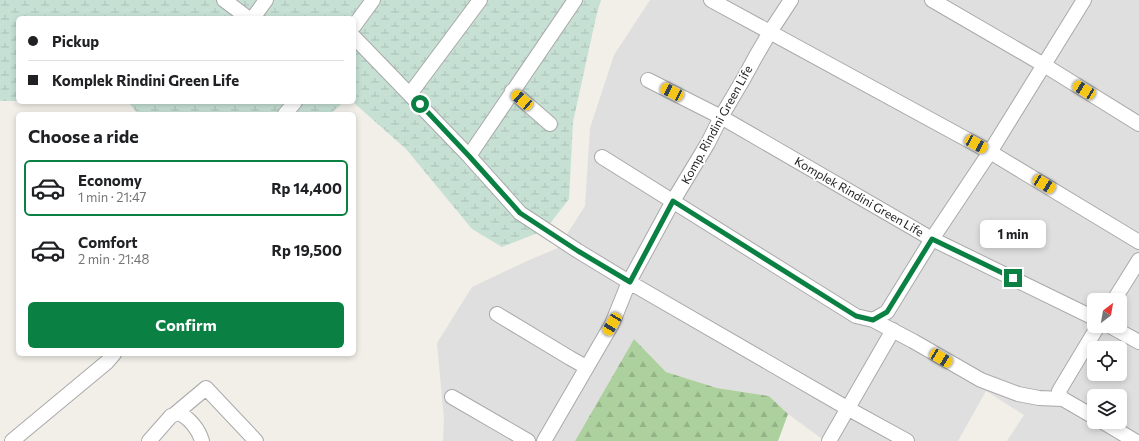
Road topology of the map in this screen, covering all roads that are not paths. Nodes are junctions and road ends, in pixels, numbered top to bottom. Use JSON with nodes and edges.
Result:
{"nodes":[{"id":1,"x":224,"y":0,"type":"edge"},
{"id":2,"x":266,"y":0,"type":"edge"},
{"id":3,"x":373,"y":0,"type":"edge"},
{"id":4,"x":480,"y":0,"type":"edge"},
{"id":5,"x":575,"y":0,"type":"edge"},
{"id":6,"x":711,"y":0,"type":"edge"},
{"id":7,"x":792,"y":0,"type":"edge"},
{"id":8,"x":932,"y":0,"type":"edge"},
{"id":9,"x":1084,"y":0,"type":"edge"},
{"id":10,"x":245,"y":16,"type":"edge"},
{"id":11,"x":254,"y":16,"type":"edge"},
{"id":12,"x":356,"y":23,"type":"edge"},
{"id":13,"x":770,"y":32,"type":"junction"},
{"id":14,"x":356,"y":39,"type":"edge"},
{"id":15,"x":1044,"y":65,"type":"junction"},
{"id":16,"x":648,"y":80,"type":"dead end"},
{"id":17,"x":512,"y":91,"type":"junction"},
{"id":18,"x":410,"y":94,"type":"junction"},
{"id":19,"x":293,"y":104,"type":"edge"},
{"id":20,"x":287,"y":112,"type":"edge"},
{"id":21,"x":721,"y":117,"type":"junction"},
{"id":22,"x":550,"y":124,"type":"dead end"},
{"id":23,"x":1139,"y":124,"type":"edge"},
{"id":24,"x":990,"y":152,"type":"junction"},
{"id":25,"x":469,"y":156,"type":"junction"},
{"id":26,"x":602,"y":156,"type":"dead end"},
{"id":27,"x":673,"y":201,"type":"junction"},
{"id":28,"x":932,"y":239,"type":"junction"},
{"id":29,"x":1139,"y":242,"type":"edge"},
{"id":30,"x":1139,"y":260,"type":"edge"},
{"id":31,"x":630,"y":282,"type":"junction"},
{"id":32,"x":1118,"y":293,"type":"edge"},
{"id":33,"x":497,"y":314,"type":"dead end"},
{"id":34,"x":1087,"y":315,"type":"edge"},
{"id":35,"x":873,"y":320,"type":"junction"},
{"id":36,"x":893,"y":330,"type":"junction"},
{"id":37,"x":1094,"y":333,"type":"edge"},
{"id":38,"x":1123,"y":333,"type":"edge"},
{"id":39,"x":1139,"y":342,"type":"edge"},
{"id":40,"x":112,"y":356,"type":"edge"},
{"id":41,"x":586,"y":367,"type":"junction"},
{"id":42,"x":452,"y":397,"type":"dead end"},
{"id":43,"x":1062,"y":400,"type":"junction"},
{"id":44,"x":847,"y":408,"type":"junction"},
{"id":45,"x":1087,"y":413,"type":"edge"},
{"id":46,"x":175,"y":414,"type":"junction"},
{"id":47,"x":1115,"y":429,"type":"edge"},
{"id":48,"x":12,"y":441,"type":"edge"},
{"id":49,"x":149,"y":441,"type":"edge"},
{"id":50,"x":202,"y":441,"type":"edge"},
{"id":51,"x":256,"y":441,"type":"edge"},
{"id":52,"x":528,"y":441,"type":"edge"},
{"id":53,"x":544,"y":441,"type":"edge"},
{"id":54,"x":829,"y":441,"type":"edge"},
{"id":55,"x":907,"y":441,"type":"edge"},
{"id":56,"x":1135,"y":441,"type":"edge"}],
"edges":[{"from":1,"to":10,"type":"street"},
{"from":2,"to":11,"type":"street"},
{"from":3,"to":12,"type":"street"},
{"from":4,"to":18,"type":"street"},
{"from":5,"to":17,"type":"street"},
{"from":6,"to":13,"type":"street"},
{"from":7,"to":13,"type":"street","name":"Komp. Rindini Green Life"},
{"from":8,"to":15,"type":"street"},
{"from":9,"to":15,"type":"street"},
{"from":13,"to":21,"type":"street","name":"Komp. Rindini Green Life"},
{"from":13,"to":24,"type":"street"},
{"from":14,"to":18,"type":"street"},
{"from":15,"to":23,"type":"street"},
{"from":15,"to":24,"type":"street"},
{"from":16,"to":21,"type":"street","name":"Komplek Rindini Green Life"},
{"from":17,"to":22,"type":"street"},
{"from":17,"to":25,"type":"street"},
{"from":18,"to":25,"type":"street"},
{"from":19,"to":20,"type":"street"},
{"from":21,"to":27,"type":"street","name":"Komp. Rindini Green Life"},
{"from":21,"to":28,"type":"street","name":"Komplek Rindini Green Life"},
{"from":24,"to":28,"type":"street"},
{"from":24,"to":29,"type":"street"},
{"from":25,"to":31,"type":"street"},
{"from":26,"to":27,"type":"street"},
{"from":27,"to":31,"type":"street","name":"Komp. Rindini Green Life"},
{"from":27,"to":35,"type":"street"},
{"from":28,"to":34,"type":"street","name":"Komplek Rindini Green Life"},
{"from":28,"to":35,"type":"street"},
{"from":30,"to":32,"type":"street"},
{"from":31,"to":41,"type":"street","name":"Komp. Rindini Green Life"},
{"from":31,"to":44,"type":"street"},
{"from":33,"to":41,"type":"street"},
{"from":35,"to":36,"type":"street"},
{"from":36,"to":43,"type":"street"},
{"from":36,"to":44,"type":"street"},
{"from":37,"to":43,"type":"street"},
{"from":38,"to":39,"type":"street"},
{"from":40,"to":48,"type":"street"},
{"from":41,"to":53,"type":"street","name":"Komp. Rindini Green Life"},
{"from":42,"to":52,"type":"street"},
{"from":43,"to":45,"type":"street"},
{"from":44,"to":54,"type":"street"},
{"from":44,"to":55,"type":"street"},
{"from":46,"to":49,"type":"street"},
{"from":46,"to":50,"type":"street"},
{"from":46,"to":51,"type":"street"},
{"from":47,"to":56,"type":"street"}]}
